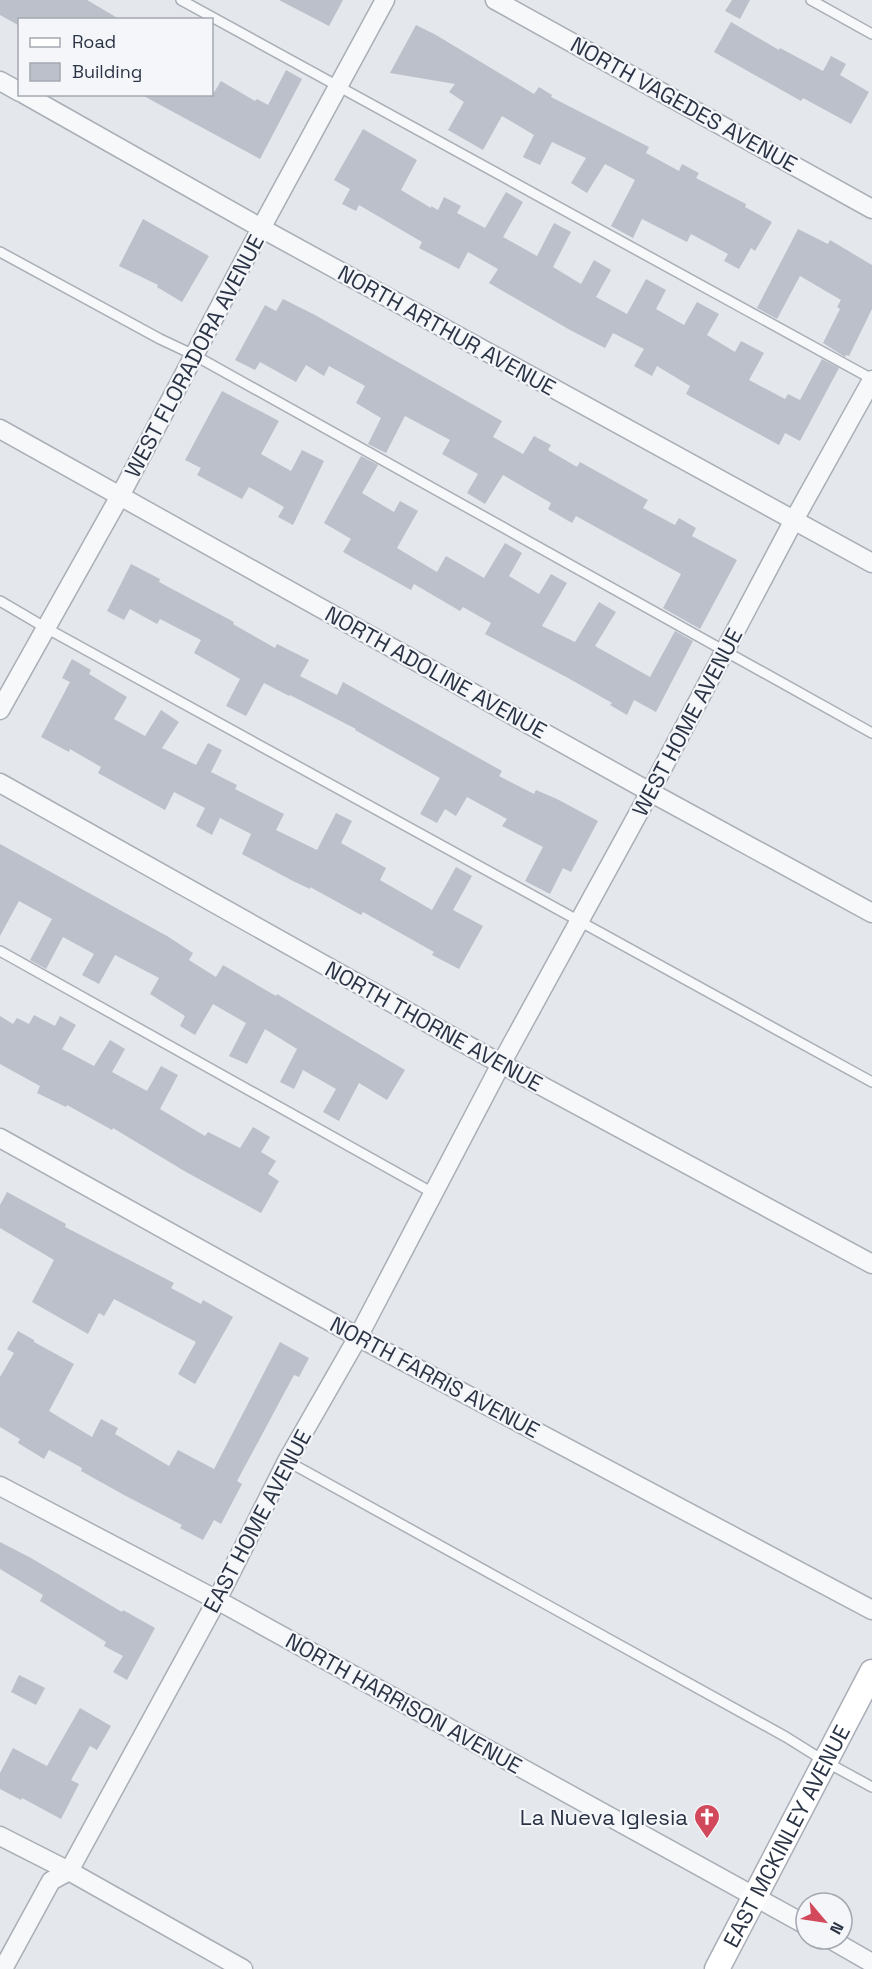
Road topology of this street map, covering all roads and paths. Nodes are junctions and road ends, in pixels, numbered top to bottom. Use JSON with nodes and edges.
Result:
{"nodes":[{"id":1,"x":181,"y":0,"type":"edge"},
{"id":2,"x":385,"y":0,"type":"edge"},
{"id":3,"x":495,"y":0,"type":"edge"},
{"id":4,"x":811,"y":0,"type":"edge"},
{"id":5,"x":872,"y":34,"type":"edge"},
{"id":6,"x":0,"y":81,"type":"edge"},
{"id":7,"x":338,"y":86,"type":"junction"},
{"id":8,"x":18,"y":91,"type":"edge"},
{"id":9,"x":28,"y":96,"type":"edge"},
{"id":10,"x":872,"y":209,"type":"edge"},
{"id":11,"x":261,"y":228,"type":"junction"},
{"id":12,"x":0,"y":252,"type":"edge"},
{"id":13,"x":194,"y":355,"type":"junction"},
{"id":14,"x":872,"y":379,"type":"edge"},
{"id":15,"x":0,"y":429,"type":"edge"},
{"id":16,"x":120,"y":496,"type":"junction"},
{"id":17,"x":794,"y":520,"type":"junction"},
{"id":18,"x":872,"y":562,"type":"edge"},
{"id":19,"x":0,"y":601,"type":"edge"},
{"id":20,"x":46,"y":628,"type":"junction"},
{"id":21,"x":725,"y":651,"type":"junction"},
{"id":22,"x":0,"y":710,"type":"edge"},
{"id":23,"x":872,"y":733,"type":"edge"},
{"id":24,"x":0,"y":783,"type":"edge"},
{"id":25,"x":650,"y":792,"type":"junction"},
{"id":26,"x":872,"y":913,"type":"edge"},
{"id":27,"x":579,"y":921,"type":"junction"},
{"id":28,"x":0,"y":951,"type":"edge"},
{"id":29,"x":501,"y":1064,"type":"junction"},
{"id":30,"x":872,"y":1082,"type":"edge"},
{"id":31,"x":0,"y":1138,"type":"edge"},
{"id":32,"x":433,"y":1193,"type":"junction"},
{"id":33,"x":872,"y":1264,"type":"edge"},
{"id":34,"x":358,"y":1337,"type":"junction"},
{"id":35,"x":287,"y":1461,"type":"junction"},
{"id":36,"x":0,"y":1486,"type":"edge"},
{"id":37,"x":217,"y":1600,"type":"junction"},
{"id":38,"x":872,"y":1610,"type":"edge"},
{"id":39,"x":872,"y":1672,"type":"edge"},
{"id":40,"x":825,"y":1762,"type":"junction"},
{"id":41,"x":872,"y":1787,"type":"edge"},
{"id":42,"x":0,"y":1836,"type":"edge"},
{"id":43,"x":69,"y":1871,"type":"junction"},
{"id":44,"x":756,"y":1896,"type":"junction"},
{"id":45,"x":794,"y":1918,"type":"edge"},
{"id":46,"x":851,"y":1951,"type":"edge"},
{"id":47,"x":872,"y":1963,"type":"edge"},
{"id":48,"x":3,"y":1969,"type":"edge"},
{"id":49,"x":243,"y":1969,"type":"edge"},
{"id":50,"x":717,"y":1969,"type":"edge"}],
"edges":[{"from":1,"to":7,"type":"lane"},
{"from":2,"to":7,"type":"street","name":"WEST FLORADORA AVENUE"},
{"from":3,"to":10,"type":"street","name":"NORTH VAGEDES AVENUE"},
{"from":4,"to":5,"type":"lane"},
{"from":6,"to":8,"type":"street"},
{"from":7,"to":11,"type":"street","name":"WEST FLORADORA AVENUE"},
{"from":7,"to":14,"type":"lane"},
{"from":9,"to":11,"type":"street","name":"NORTH ARTHUR AVENUE"},
{"from":11,"to":13,"type":"street","name":"WEST FLORADORA AVENUE"},
{"from":11,"to":17,"type":"street","name":"NORTH ARTHUR AVENUE"},
{"from":12,"to":13,"type":"lane"},
{"from":13,"to":16,"type":"street","name":"WEST FLORADORA AVENUE"},
{"from":13,"to":21,"type":"lane"},
{"from":14,"to":17,"type":"street","name":"WEST HOME AVENUE"},
{"from":15,"to":16,"type":"street","name":"NORTH ADOLINE AVENUE"},
{"from":16,"to":20,"type":"street","name":"WEST FLORADORA AVENUE"},
{"from":16,"to":25,"type":"street","name":"NORTH ADOLINE AVENUE"},
{"from":17,"to":18,"type":"street","name":"NORTH ARTHUR AVENUE"},
{"from":17,"to":21,"type":"street","name":"WEST HOME AVENUE"},
{"from":19,"to":20,"type":"lane"},
{"from":20,"to":22,"type":"street","name":"WEST FLORADORA AVENUE"},
{"from":20,"to":27,"type":"lane"},
{"from":21,"to":23,"type":"lane"},
{"from":21,"to":25,"type":"street","name":"WEST HOME AVENUE"},
{"from":24,"to":29,"type":"street","name":"NORTH THORNE AVENUE"},
{"from":25,"to":26,"type":"street","name":"NORTH ADOLINE AVENUE"},
{"from":25,"to":27,"type":"street","name":"WEST HOME AVENUE"},
{"from":27,"to":29,"type":"street","name":"WEST HOME AVENUE"},
{"from":27,"to":30,"type":"lane"},
{"from":28,"to":32,"type":"lane"},
{"from":29,"to":32,"type":"street","name":"EAST HOME AVENUE"},
{"from":29,"to":33,"type":"street","name":"NORTH THORNE AVENUE"},
{"from":31,"to":34,"type":"street","name":"NORTH FARRIS AVENUE"},
{"from":32,"to":34,"type":"street","name":"EAST HOME AVENUE"},
{"from":34,"to":35,"type":"street","name":"EAST HOME AVENUE"},
{"from":34,"to":38,"type":"street","name":"NORTH FARRIS AVENUE"},
{"from":35,"to":37,"type":"street","name":"EAST HOME AVENUE"},
{"from":35,"to":40,"type":"lane"},
{"from":36,"to":37,"type":"street","name":"NORTH HARRISON AVENUE"},
{"from":37,"to":43,"type":"street","name":"EAST HOME AVENUE"},
{"from":37,"to":44,"type":"street","name":"NORTH HARRISON AVENUE"},
{"from":39,"to":40,"type":"main road","name":"EAST MCKINLEY AVENUE"},
{"from":40,"to":41,"type":"lane"},
{"from":40,"to":44,"type":"main road","name":"EAST MCKINLEY AVENUE"},
{"from":42,"to":43,"type":"street"},
{"from":43,"to":48,"type":"street","name":"EAST HOME AVENUE"},
{"from":43,"to":49,"type":"street"},
{"from":44,"to":45,"type":"street","name":"NORTH HARRISON AVENUE"},
{"from":44,"to":50,"type":"main road","name":"EAST MCKINLEY AVENUE"},
{"from":46,"to":47,"type":"street"}]}
